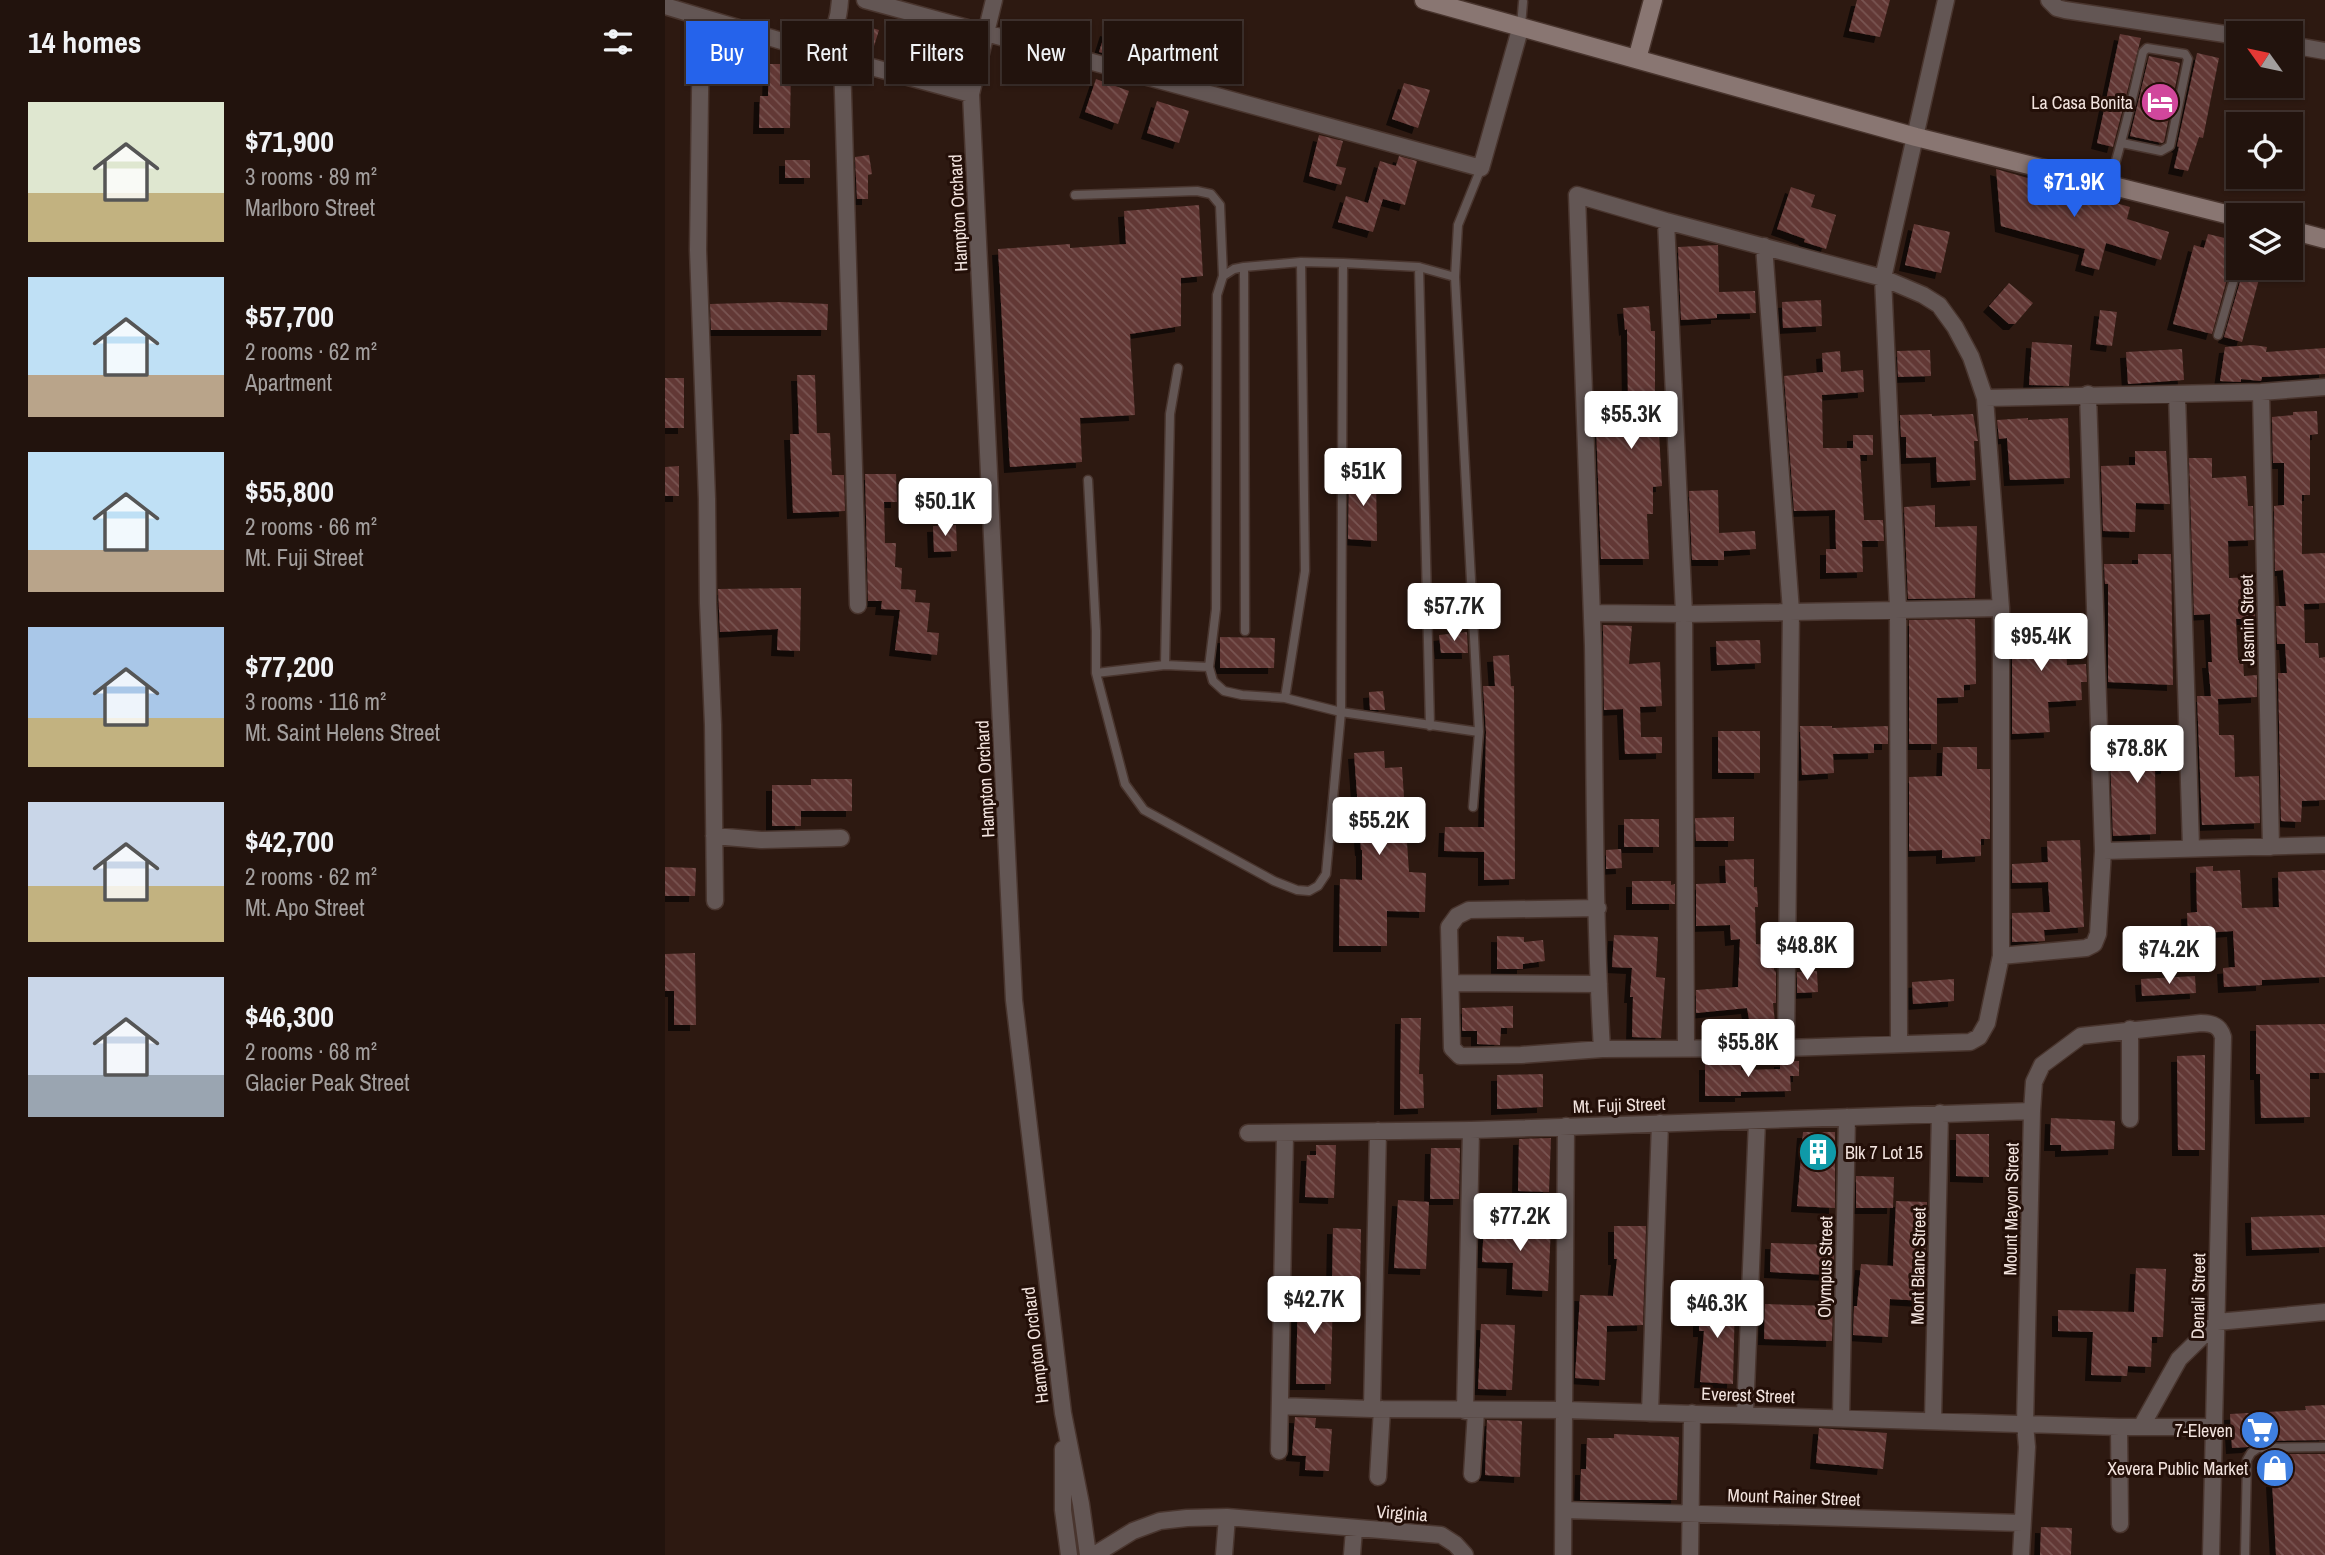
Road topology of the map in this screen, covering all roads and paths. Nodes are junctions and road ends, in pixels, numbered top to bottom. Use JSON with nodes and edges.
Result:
{"nodes":[{"id":1,"x":840,"y":0,"type":"edge"},
{"id":2,"x":865,"y":0,"type":"edge"},
{"id":3,"x":994,"y":0,"type":"edge"},
{"id":4,"x":1424,"y":0,"type":"edge"},
{"id":5,"x":1653,"y":0,"type":"edge"},
{"id":6,"x":1946,"y":0,"type":"edge"},
{"id":7,"x":2049,"y":0,"type":"edge"},
{"id":8,"x":1521,"y":1,"type":"edge"},
{"id":9,"x":665,"y":6,"type":"edge"},
{"id":10,"x":701,"y":17,"type":"junction"},
{"id":11,"x":837,"y":21,"type":"edge"},
{"id":12,"x":941,"y":21,"type":"edge"},
{"id":13,"x":988,"y":22,"type":"edge"},
{"id":14,"x":1521,"y":26,"type":"junction"},
{"id":15,"x":988,"y":34,"type":"edge"},
{"id":16,"x":2226,"y":34,"type":"edge"},
{"id":17,"x":782,"y":41,"type":"edge"},
{"id":18,"x":2303,"y":47,"type":"edge"},
{"id":19,"x":2325,"y":51,"type":"edge"},
{"id":20,"x":1637,"y":59,"type":"junction"},
{"id":21,"x":872,"y":67,"type":"edge"},
{"id":22,"x":843,"y":84,"type":"edge"},
{"id":23,"x":973,"y":84,"type":"edge"},
{"id":24,"x":971,"y":94,"type":"junction"},
{"id":25,"x":1916,"y":137,"type":"junction"},
{"id":26,"x":2122,"y":143,"type":"junction"},
{"id":27,"x":1481,"y":168,"type":"junction"},
{"id":28,"x":2109,"y":185,"type":"junction"},
{"id":29,"x":1075,"y":195,"type":"dead end"},
{"id":30,"x":2226,"y":214,"type":"edge"},
{"id":31,"x":1666,"y":221,"type":"junction"},
{"id":32,"x":2303,"y":233,"type":"edge"},
{"id":33,"x":2325,"y":239,"type":"edge"},
{"id":34,"x":1764,"y":246,"type":"junction"},
{"id":35,"x":1301,"y":262,"type":"junction"},
{"id":36,"x":1343,"y":263,"type":"junction"},
{"id":37,"x":1244,"y":267,"type":"junction"},
{"id":38,"x":1419,"y":267,"type":"junction"},
{"id":39,"x":1223,"y":276,"type":"junction"},
{"id":40,"x":1455,"y":277,"type":"junction"},
{"id":41,"x":1883,"y":278,"type":"junction"},
{"id":42,"x":2234,"y":280,"type":"edge"},
{"id":43,"x":2218,"y":335,"type":"dead end"},
{"id":44,"x":1178,"y":368,"type":"dead end"},
{"id":45,"x":2325,"y":387,"type":"edge"},
{"id":46,"x":2261,"y":392,"type":"junction"},
{"id":47,"x":2088,"y":394,"type":"junction"},
{"id":48,"x":2176,"y":394,"type":"junction"},
{"id":49,"x":1985,"y":398,"type":"junction"},
{"id":50,"x":1088,"y":480,"type":"dead end"},
{"id":51,"x":858,"y":605,"type":"dead end"},
{"id":52,"x":2001,"y":608,"type":"junction"},
{"id":53,"x":1898,"y":610,"type":"junction"},
{"id":54,"x":1791,"y":611,"type":"junction"},
{"id":55,"x":1592,"y":613,"type":"junction"},
{"id":56,"x":1684,"y":614,"type":"junction"},
{"id":57,"x":1245,"y":631,"type":"dead end"},
{"id":58,"x":1165,"y":664,"type":"junction"},
{"id":59,"x":1209,"y":667,"type":"junction"},
{"id":60,"x":1096,"y":673,"type":"junction"},
{"id":61,"x":1285,"y":698,"type":"junction"},
{"id":62,"x":1341,"y":712,"type":"junction"},
{"id":63,"x":1430,"y":726,"type":"junction"},
{"id":64,"x":1479,"y":732,"type":"junction"},
{"id":65,"x":1473,"y":807,"type":"dead end"},
{"id":66,"x":714,"y":836,"type":"junction"},
{"id":67,"x":841,"y":838,"type":"dead end"},
{"id":68,"x":2325,"y":845,"type":"edge"},
{"id":69,"x":2191,"y":847,"type":"junction"},
{"id":70,"x":2271,"y":847,"type":"junction"},
{"id":71,"x":2103,"y":851,"type":"junction"},
{"id":72,"x":715,"y":901,"type":"dead end"},
{"id":73,"x":1598,"y":908,"type":"junction"},
{"id":74,"x":2001,"y":956,"type":"junction"},
{"id":75,"x":1451,"y":983,"type":"junction"},
{"id":76,"x":1599,"y":984,"type":"junction"},
{"id":77,"x":2130,"y":1029,"type":"junction"},
{"id":78,"x":2223,"y":1037,"type":"joint"},
{"id":79,"x":1899,"y":1043,"type":"junction"},
{"id":80,"x":1786,"y":1048,"type":"junction"},
{"id":81,"x":1602,"y":1049,"type":"junction"},
{"id":82,"x":1686,"y":1049,"type":"junction"},
{"id":83,"x":2032,"y":1111,"type":"junction"},
{"id":84,"x":1940,"y":1113,"type":"junction"},
{"id":85,"x":1847,"y":1117,"type":"junction"},
{"id":86,"x":2130,"y":1119,"type":"dead end"},
{"id":87,"x":1757,"y":1121,"type":"junction"},
{"id":88,"x":1660,"y":1124,"type":"junction"},
{"id":89,"x":1566,"y":1126,"type":"junction"},
{"id":90,"x":1471,"y":1130,"type":"junction"},
{"id":91,"x":1378,"y":1131,"type":"junction"},
{"id":92,"x":1248,"y":1133,"type":"dead end"},
{"id":93,"x":1285,"y":1134,"type":"junction"},
{"id":94,"x":2325,"y":1312,"type":"edge"},
{"id":95,"x":2217,"y":1322,"type":"junction"},
{"id":96,"x":1280,"y":1406,"type":"junction"},
{"id":97,"x":1377,"y":1409,"type":"junction"},
{"id":98,"x":1565,"y":1410,"type":"junction"},
{"id":99,"x":1470,"y":1411,"type":"junction"},
{"id":100,"x":1063,"y":1413,"type":"junction"},
{"id":101,"x":1650,"y":1413,"type":"junction"},
{"id":102,"x":1692,"y":1413,"type":"junction"},
{"id":103,"x":1745,"y":1414,"type":"junction"},
{"id":104,"x":1841,"y":1418,"type":"junction"},
{"id":105,"x":1933,"y":1420,"type":"junction"},
{"id":106,"x":2025,"y":1424,"type":"junction"},
{"id":107,"x":2119,"y":1427,"type":"junction"},
{"id":108,"x":2141,"y":1427,"type":"junction"},
{"id":109,"x":2214,"y":1427,"type":"junction"},
{"id":110,"x":2325,"y":1447,"type":"edge"},
{"id":111,"x":1279,"y":1451,"type":"dead end"},
{"id":112,"x":1472,"y":1474,"type":"dead end"},
{"id":113,"x":1378,"y":1477,"type":"dead end"},
{"id":114,"x":1564,"y":1510,"type":"junction"},
{"id":115,"x":1691,"y":1513,"type":"junction"},
{"id":116,"x":1227,"y":1517,"type":"junction"},
{"id":117,"x":2022,"y":1523,"type":"junction"},
{"id":118,"x":2120,"y":1524,"type":"dead end"},
{"id":119,"x":1354,"y":1530,"type":"junction"},
{"id":120,"x":1069,"y":1555,"type":"edge"},
{"id":121,"x":1088,"y":1555,"type":"edge"},
{"id":122,"x":1094,"y":1555,"type":"edge"},
{"id":123,"x":1224,"y":1555,"type":"edge"},
{"id":124,"x":1352,"y":1555,"type":"edge"},
{"id":125,"x":1465,"y":1555,"type":"edge"},
{"id":126,"x":1563,"y":1555,"type":"edge"},
{"id":127,"x":1690,"y":1555,"type":"edge"},
{"id":128,"x":2021,"y":1555,"type":"edge"},
{"id":129,"x":2211,"y":1555,"type":"edge"},
{"id":130,"x":2245,"y":1555,"type":"edge"}],
"edges":[{"from":1,"to":11,"type":"street"},
{"from":2,"to":12,"type":"street"},
{"from":3,"to":13,"type":"street","name":"Hampton Orchard"},
{"from":4,"to":14,"type":"street"},
{"from":5,"to":20,"type":"street"},
{"from":6,"to":25,"type":"street"},
{"from":7,"to":16,"type":"street"},
{"from":8,"to":14,"type":"lane"},
{"from":9,"to":10,"type":"street"},
{"from":10,"to":17,"type":"street"},
{"from":10,"to":66,"type":"street"},
{"from":14,"to":20,"type":"street"},
{"from":14,"to":27,"type":"street"},
{"from":15,"to":27,"type":"street"},
{"from":18,"to":19,"type":"street"},
{"from":20,"to":25,"type":"street"},
{"from":21,"to":24,"type":"street"},
{"from":22,"to":51,"type":"street"},
{"from":23,"to":24,"type":"street","name":"Hampton Orchard"},
{"from":24,"to":100,"type":"street","name":"Hampton Orchard"},
{"from":25,"to":28,"type":"street"},
{"from":25,"to":41,"type":"street"},
{"from":26,"to":26,"type":"lane"},
{"from":26,"to":28,"type":"lane"},
{"from":27,"to":40,"type":"lane"},
{"from":28,"to":30,"type":"street"},
{"from":29,"to":39,"type":"lane"},
{"from":31,"to":34,"type":"street"},
{"from":31,"to":55,"type":"street"},
{"from":31,"to":56,"type":"street"},
{"from":32,"to":33,"type":"street"},
{"from":34,"to":41,"type":"street"},
{"from":34,"to":54,"type":"street"},
{"from":35,"to":36,"type":"lane"},
{"from":35,"to":37,"type":"lane"},
{"from":35,"to":61,"type":"lane"},
{"from":36,"to":38,"type":"lane"},
{"from":36,"to":62,"type":"lane"},
{"from":37,"to":39,"type":"lane"},
{"from":37,"to":57,"type":"lane"},
{"from":38,"to":40,"type":"lane"},
{"from":38,"to":63,"type":"lane"},
{"from":39,"to":59,"type":"lane"},
{"from":40,"to":64,"type":"lane"},
{"from":41,"to":49,"type":"street"},
{"from":41,"to":53,"type":"street"},
{"from":42,"to":43,"type":"lane"},
{"from":44,"to":58,"type":"lane"},
{"from":45,"to":46,"type":"street"},
{"from":46,"to":48,"type":"street"},
{"from":46,"to":70,"type":"street","name":"Jasmin Street"},
{"from":47,"to":48,"type":"street"},
{"from":47,"to":49,"type":"street"},
{"from":47,"to":71,"type":"street"},
{"from":48,"to":69,"type":"street"},
{"from":49,"to":52,"type":"street"},
{"from":50,"to":60,"type":"lane"},
{"from":52,"to":53,"type":"street"},
{"from":52,"to":74,"type":"street"},
{"from":53,"to":54,"type":"street"},
{"from":53,"to":79,"type":"street"},
{"from":54,"to":56,"type":"street"},
{"from":54,"to":80,"type":"street"},
{"from":55,"to":56,"type":"street"},
{"from":55,"to":73,"type":"street"},
{"from":56,"to":82,"type":"street"},
{"from":58,"to":59,"type":"lane"},
{"from":58,"to":60,"type":"lane"},
{"from":59,"to":61,"type":"lane"},
{"from":60,"to":62,"type":"lane"},
{"from":61,"to":62,"type":"lane"},
{"from":62,"to":63,"type":"lane"},
{"from":63,"to":64,"type":"lane"},
{"from":64,"to":65,"type":"lane"},
{"from":66,"to":67,"type":"street"},
{"from":66,"to":72,"type":"street"},
{"from":68,"to":70,"type":"street"},
{"from":69,"to":70,"type":"street"},
{"from":69,"to":71,"type":"street"},
{"from":71,"to":74,"type":"street"},
{"from":73,"to":75,"type":"street"},
{"from":73,"to":76,"type":"street"},
{"from":74,"to":79,"type":"street"},
{"from":75,"to":76,"type":"street"},
{"from":75,"to":81,"type":"street"},
{"from":76,"to":81,"type":"street"},
{"from":77,"to":78,"type":"street","name":"Mount Mayon Street"},
{"from":77,"to":83,"type":"street","name":"Mount Mayon Street"},
{"from":77,"to":86,"type":"street"},
{"from":78,"to":95,"type":"street","name":"Denali Street"},
{"from":79,"to":80,"type":"street"},
{"from":80,"to":82,"type":"street"},
{"from":81,"to":82,"type":"street"},
{"from":83,"to":84,"type":"street","name":"Mt. Fuji Street"},
{"from":83,"to":106,"type":"street","name":"Mount Mayon Street"},
{"from":84,"to":85,"type":"street","name":"Mt. Fuji Street"},
{"from":84,"to":105,"type":"street","name":"Mont Blanc Street"},
{"from":85,"to":87,"type":"street","name":"Mt. Fuji Street"},
{"from":85,"to":104,"type":"street","name":"Olympus Street"},
{"from":87,"to":88,"type":"street","name":"Mt. Fuji Street"},
{"from":87,"to":103,"type":"street"},
{"from":88,"to":89,"type":"street","name":"Mt. Fuji Street"},
{"from":88,"to":101,"type":"street"},
{"from":89,"to":90,"type":"street","name":"Mt. Fuji Street"},
{"from":89,"to":98,"type":"street"},
{"from":90,"to":91,"type":"street","name":"Mt. Fuji Street"},
{"from":90,"to":99,"type":"street"},
{"from":91,"to":93,"type":"street","name":"Mt. Fuji Street"},
{"from":91,"to":97,"type":"street"},
{"from":92,"to":93,"type":"street","name":"Mt. Fuji Street"},
{"from":93,"to":96,"type":"street"},
{"from":94,"to":95,"type":"street"},
{"from":95,"to":108,"type":"street"},
{"from":95,"to":109,"type":"street","name":"Denali Street"},
{"from":96,"to":97,"type":"street","name":"Everest Street"},
{"from":96,"to":111,"type":"street"},
{"from":97,"to":99,"type":"street","name":"Everest Street"},
{"from":97,"to":113,"type":"street"},
{"from":98,"to":99,"type":"street","name":"Everest Street"},
{"from":98,"to":101,"type":"street","name":"Everest Street"},
{"from":98,"to":114,"type":"street"},
{"from":99,"to":112,"type":"street"},
{"from":100,"to":120,"type":"street"},
{"from":100,"to":121,"type":"street","name":"Hampton Orchard"},
{"from":101,"to":102,"type":"street","name":"Everest Street"},
{"from":102,"to":103,"type":"street","name":"Everest Street"},
{"from":102,"to":115,"type":"street"},
{"from":103,"to":104,"type":"street","name":"Everest Street"},
{"from":104,"to":105,"type":"street","name":"Everest Street"},
{"from":105,"to":106,"type":"street","name":"Everest Street"},
{"from":106,"to":107,"type":"street","name":"Everest Street"},
{"from":106,"to":117,"type":"street","name":"Mount Mayon Street"},
{"from":107,"to":108,"type":"street","name":"Everest Street"},
{"from":107,"to":118,"type":"street"},
{"from":108,"to":109,"type":"street","name":"Everest Street"},
{"from":109,"to":129,"type":"street","name":"Denali Street"},
{"from":110,"to":130,"type":"lane"},
{"from":114,"to":115,"type":"street","name":"Mount Rainer Street"},
{"from":114,"to":126,"type":"street"},
{"from":115,"to":117,"type":"street","name":"Mount Rainer Street"},
{"from":115,"to":127,"type":"street"},
{"from":116,"to":119,"type":"street"},
{"from":116,"to":122,"type":"street"},
{"from":116,"to":123,"type":"street"},
{"from":117,"to":128,"type":"street","name":"Mount Mayon Street"},
{"from":119,"to":124,"type":"street","name":"Virginia"},
{"from":119,"to":125,"type":"street","name":"Virginia"}]}
